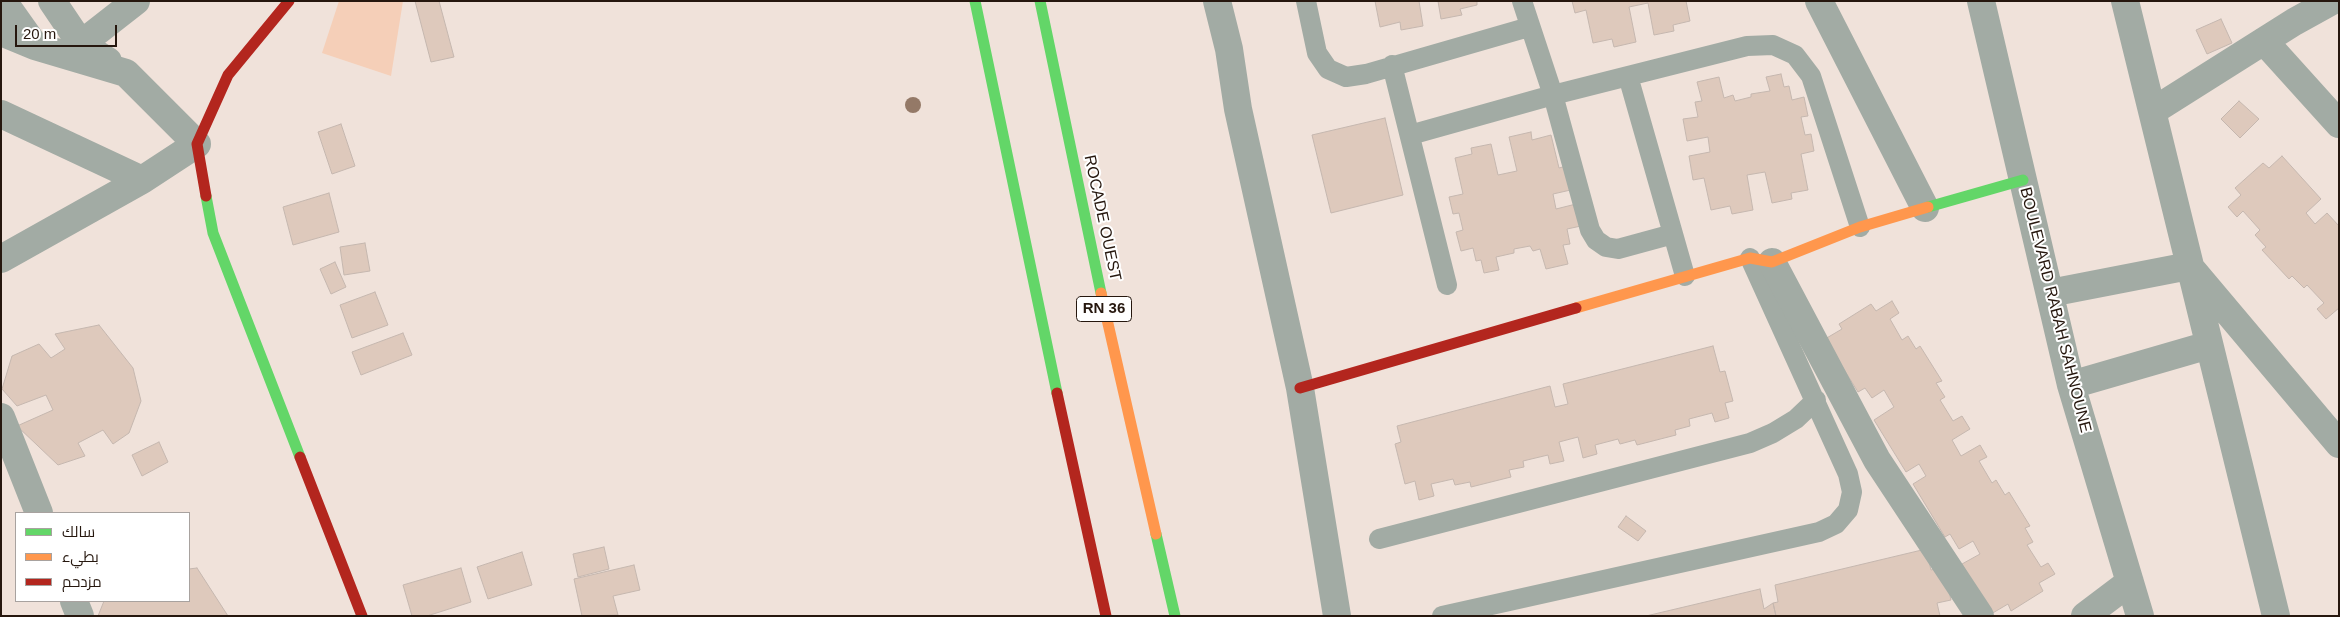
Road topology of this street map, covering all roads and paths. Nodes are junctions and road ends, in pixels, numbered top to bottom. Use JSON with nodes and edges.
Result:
{"nodes":[{"id":1,"x":3,"y":1,"type":"edge"},
{"id":2,"x":52,"y":1,"type":"edge"},
{"id":3,"x":136,"y":1,"type":"edge"},
{"id":4,"x":290,"y":1,"type":"edge"},
{"id":5,"x":975,"y":1,"type":"edge"},
{"id":6,"x":1040,"y":1,"type":"edge"},
{"id":7,"x":1217,"y":1,"type":"edge"},
{"id":8,"x":1306,"y":1,"type":"edge"},
{"id":9,"x":1522,"y":1,"type":"edge"},
{"id":10,"x":1819,"y":1,"type":"edge"},
{"id":11,"x":1981,"y":1,"type":"edge"},
{"id":12,"x":2125,"y":1,"type":"edge"},
{"id":13,"x":2323,"y":3,"type":"edge"},
{"id":14,"x":1529,"y":27,"type":"junction"},
{"id":15,"x":1,"y":32,"type":"edge"},
{"id":16,"x":2264,"y":42,"type":"junction"},
{"id":17,"x":81,"y":44,"type":"junction"},
{"id":18,"x":35,"y":46,"type":"junction"},
{"id":19,"x":1392,"y":65,"type":"junction"},
{"id":20,"x":126,"y":72,"type":"junction"},
{"id":21,"x":1628,"y":76,"type":"junction"},
{"id":22,"x":1553,"y":95,"type":"junction"},
{"id":23,"x":2153,"y":111,"type":"junction"},
{"id":24,"x":1,"y":114,"type":"edge"},
{"id":25,"x":2339,"y":124,"type":"edge"},
{"id":26,"x":1410,"y":135,"type":"junction"},
{"id":27,"x":197,"y":144,"type":"junction"},
{"id":28,"x":142,"y":180,"type":"junction"},
{"id":29,"x":2023,"y":180,"type":"junction"},
{"id":30,"x":1925,"y":208,"type":"junction"},
{"id":31,"x":1860,"y":227,"type":"junction"},
{"id":32,"x":1673,"y":234,"type":"junction"},
{"id":33,"x":1,"y":259,"type":"edge"},
{"id":34,"x":1761,"y":260,"type":"junction"},
{"id":35,"x":2189,"y":266,"type":"junction"},
{"id":36,"x":1685,"y":276,"type":"junction"},
{"id":37,"x":1447,"y":285,"type":"dead end"},
{"id":38,"x":2050,"y":293,"type":"junction"},
{"id":39,"x":2208,"y":345,"type":"junction"},
{"id":40,"x":2071,"y":384,"type":"junction"},
{"id":41,"x":1300,"y":388,"type":"junction"},
{"id":42,"x":1816,"y":400,"type":"junction"},
{"id":43,"x":1,"y":417,"type":"edge"},
{"id":44,"x":2339,"y":444,"type":"edge"},
{"id":45,"x":39,"y":512,"type":"edge"},
{"id":46,"x":1379,"y":539,"type":"dead end"},
{"id":47,"x":2130,"y":582,"type":"junction"},
{"id":48,"x":74,"y":602,"type":"edge"},
{"id":49,"x":80,"y":616,"type":"edge"},
{"id":50,"x":362,"y":616,"type":"edge"},
{"id":51,"x":1106,"y":616,"type":"edge"},
{"id":52,"x":1175,"y":616,"type":"edge"},
{"id":53,"x":1337,"y":616,"type":"edge"},
{"id":54,"x":1442,"y":616,"type":"edge"},
{"id":55,"x":1980,"y":616,"type":"edge"},
{"id":56,"x":2084,"y":616,"type":"edge"},
{"id":57,"x":2140,"y":616,"type":"edge"},
{"id":58,"x":2276,"y":616,"type":"edge"}],
"edges":[{"from":1,"to":18,"type":"street"},
{"from":2,"to":17,"type":"street"},
{"from":3,"to":17,"type":"street"},
{"from":4,"to":27,"type":"main road"},
{"from":5,"to":51,"type":"main road"},
{"from":6,"to":52,"type":"main road","name":"ROCADE OUEST","number":"RN 36"},
{"from":7,"to":41,"type":"street"},
{"from":8,"to":19,"type":"lane"},
{"from":9,"to":14,"type":"lane"},
{"from":10,"to":30,"type":"street"},
{"from":11,"to":29,"type":"street","name":"BOULEVARD RABAH SAHNOUNE"},
{"from":12,"to":23,"type":"street"},
{"from":13,"to":16,"type":"street"},
{"from":14,"to":19,"type":"lane"},
{"from":14,"to":22,"type":"lane"},
{"from":15,"to":18,"type":"street"},
{"from":16,"to":23,"type":"street"},
{"from":16,"to":25,"type":"street"},
{"from":17,"to":20,"type":"street"},
{"from":18,"to":20,"type":"street"},
{"from":19,"to":26,"type":"lane"},
{"from":20,"to":27,"type":"street"},
{"from":21,"to":22,"type":"lane"},
{"from":21,"to":31,"type":"lane"},
{"from":21,"to":32,"type":"lane"},
{"from":22,"to":26,"type":"lane"},
{"from":22,"to":32,"type":"lane"},
{"from":23,"to":35,"type":"street"},
{"from":24,"to":28,"type":"street"},
{"from":26,"to":37,"type":"lane"},
{"from":27,"to":28,"type":"street"},
{"from":27,"to":50,"type":"main road"},
{"from":28,"to":33,"type":"street"},
{"from":29,"to":30,"type":"main road"},
{"from":29,"to":38,"type":"street","name":"BOULEVARD RABAH SAHNOUNE"},
{"from":30,"to":31,"type":"main road"},
{"from":31,"to":34,"type":"main road"},
{"from":32,"to":36,"type":"lane"},
{"from":34,"to":36,"type":"main road"},
{"from":34,"to":42,"type":"lane"},
{"from":34,"to":55,"type":"street"},
{"from":35,"to":38,"type":"street"},
{"from":35,"to":39,"type":"street"},
{"from":35,"to":44,"type":"street"},
{"from":36,"to":41,"type":"main road"},
{"from":38,"to":40,"type":"street","name":"BOULEVARD RABAH SAHNOUNE"},
{"from":39,"to":40,"type":"street"},
{"from":39,"to":58,"type":"street"},
{"from":40,"to":47,"type":"street","name":"BOULEVARD RABAH SAHNOUNE"},
{"from":41,"to":53,"type":"street"},
{"from":42,"to":46,"type":"lane"},
{"from":42,"to":54,"type":"lane"},
{"from":43,"to":45,"type":"street"},
{"from":47,"to":56,"type":"street"},
{"from":47,"to":57,"type":"street","name":"BOULEVARD RABAH SAHNOUNE"},
{"from":48,"to":49,"type":"street"}]}
